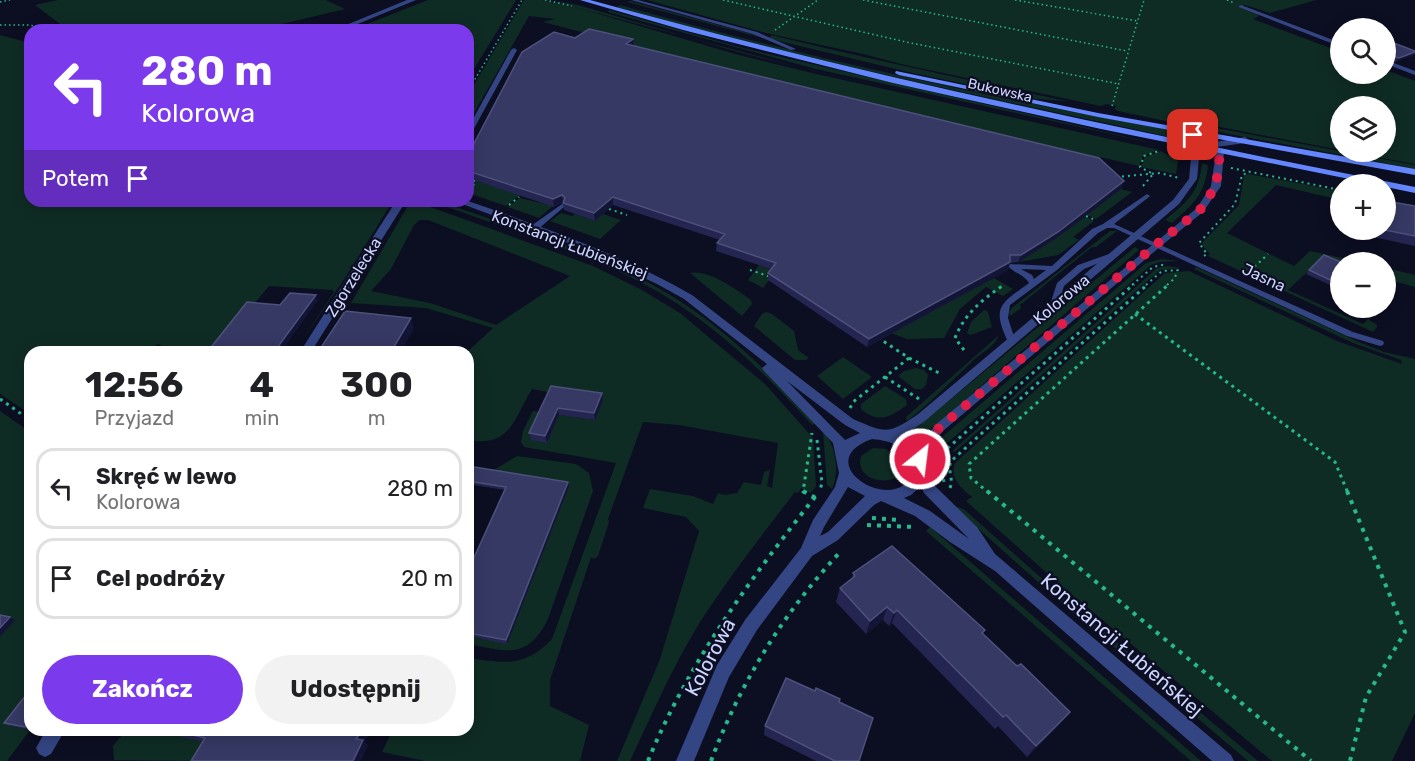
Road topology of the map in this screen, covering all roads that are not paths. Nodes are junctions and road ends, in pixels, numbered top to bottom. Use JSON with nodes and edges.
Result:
{"nodes":[{"id":1,"x":413,"y":0,"type":"edge"},
{"id":2,"x":582,"y":0,"type":"edge"},
{"id":3,"x":610,"y":0,"type":"edge"},
{"id":4,"x":633,"y":0,"type":"edge"},
{"id":5,"x":1241,"y":6,"type":"dead end"},
{"id":6,"x":352,"y":24,"type":"edge"},
{"id":7,"x":1330,"y":41,"type":"edge"},
{"id":8,"x":792,"y":49,"type":"junction"},
{"id":9,"x":514,"y":50,"type":"dead end"},
{"id":10,"x":1396,"y":66,"type":"edge"},
{"id":11,"x":1415,"y":73,"type":"edge"},
{"id":12,"x":474,"y":123,"type":"edge"},
{"id":13,"x":1176,"y":128,"type":"junction"},
{"id":14,"x":1245,"y":140,"type":"junction"},
{"id":15,"x":1210,"y":145,"type":"junction"},
{"id":16,"x":1196,"y":147,"type":"junction"},
{"id":17,"x":1220,"y":152,"type":"junction"},
{"id":18,"x":1415,"y":172,"type":"edge"},
{"id":19,"x":1415,"y":189,"type":"edge"},
{"id":20,"x":1148,"y":196,"type":"dead end"},
{"id":21,"x":474,"y":206,"type":"edge"},
{"id":22,"x":562,"y":206,"type":"edge"},
{"id":23,"x":397,"y":207,"type":"edge"},
{"id":24,"x":1106,"y":226,"type":"junction"},
{"id":25,"x":534,"y":228,"type":"junction"},
{"id":26,"x":1137,"y":235,"type":"junction"},
{"id":27,"x":1157,"y":244,"type":"junction"},
{"id":28,"x":1054,"y":268,"type":"junction"},
{"id":29,"x":1033,"y":284,"type":"junction"},
{"id":30,"x":735,"y":335,"type":"junction"},
{"id":31,"x":1011,"y":340,"type":"junction"},
{"id":32,"x":1380,"y":343,"type":"dead end"},
{"id":33,"x":309,"y":346,"type":"edge"},
{"id":34,"x":881,"y":435,"type":"junction"},
{"id":35,"x":842,"y":455,"type":"junction"},
{"id":36,"x":920,"y":468,"type":"junction"},
{"id":37,"x":845,"y":474,"type":"junction"},
{"id":38,"x":883,"y":496,"type":"junction"},
{"id":39,"x":807,"y":552,"type":"junction"},
{"id":40,"x":992,"y":560,"type":"junction"},
{"id":41,"x":53,"y":736,"type":"edge"},
{"id":42,"x":45,"y":748,"type":"dead end"},
{"id":43,"x":685,"y":761,"type":"edge"},
{"id":44,"x":1225,"y":761,"type":"edge"}],
"edges":[{"from":1,"to":6,"type":"street"},
{"from":2,"to":16,"type":"main road","name":"Bukowska"},
{"from":3,"to":8,"type":"main road","name":"Bukowska"},
{"from":4,"to":8,"type":"lane"},
{"from":5,"to":7,"type":"lane"},
{"from":8,"to":13,"type":"main road","name":"Bukowska"},
{"from":9,"to":12,"type":"lane"},
{"from":10,"to":11,"type":"lane"},
{"from":13,"to":14,"type":"main road","name":"Bukowska"},
{"from":13,"to":15,"type":"street"},
{"from":14,"to":15,"type":"street"},
{"from":14,"to":18,"type":"main road","name":"Bukowska"},
{"from":15,"to":16,"type":"street"},
{"from":15,"to":17,"type":"street"},
{"from":16,"to":17,"type":"main road","name":"Bukowska"},
{"from":16,"to":26,"type":"street","name":"Kolorowa"},
{"from":17,"to":19,"type":"main road","name":"Bukowska"},
{"from":17,"to":27,"type":"street","name":"Kolorowa"},
{"from":20,"to":24,"type":"lane"},
{"from":21,"to":25,"type":"street","name":"Konstancji Łubieńskiej"},
{"from":22,"to":25,"type":"lane"},
{"from":23,"to":33,"type":"street","name":"Zgorzelecka"},
{"from":24,"to":26,"type":"lane","name":"Jasna"},
{"from":24,"to":28,"type":"lane"},
{"from":25,"to":30,"type":"street","name":"Konstancji Łubieńskiej"},
{"from":26,"to":27,"type":"lane","name":"Jasna"},
{"from":26,"to":31,"type":"street","name":"Kolorowa"},
{"from":27,"to":32,"type":"lane","name":"Jasna"},
{"from":27,"to":36,"type":"street","name":"Kolorowa"},
{"from":28,"to":29,"type":"lane"},
{"from":28,"to":29,"type":"lane"},
{"from":29,"to":31,"type":"lane"},
{"from":30,"to":34,"type":"street","name":"Konstancji Łubieńskiej"},
{"from":30,"to":35,"type":"street","name":"Konstancji Łubieńskiej"},
{"from":31,"to":34,"type":"street","name":"Kolorowa"},
{"from":34,"to":35,"type":"street"},
{"from":34,"to":36,"type":"street"},
{"from":35,"to":37,"type":"street"},
{"from":36,"to":38,"type":"street"},
{"from":36,"to":40,"type":"street","name":"Konstancji Łubieńskiej"},
{"from":37,"to":38,"type":"street"},
{"from":37,"to":39,"type":"street","name":"Kolorowa"},
{"from":38,"to":39,"type":"street","name":"Kolorowa"},
{"from":38,"to":40,"type":"street","name":"Konstancji Łubieńskiej"},
{"from":39,"to":43,"type":"street","name":"Kolorowa"},
{"from":40,"to":44,"type":"street","name":"Konstancji Łubieńskiej"},
{"from":41,"to":42,"type":"street"}]}
